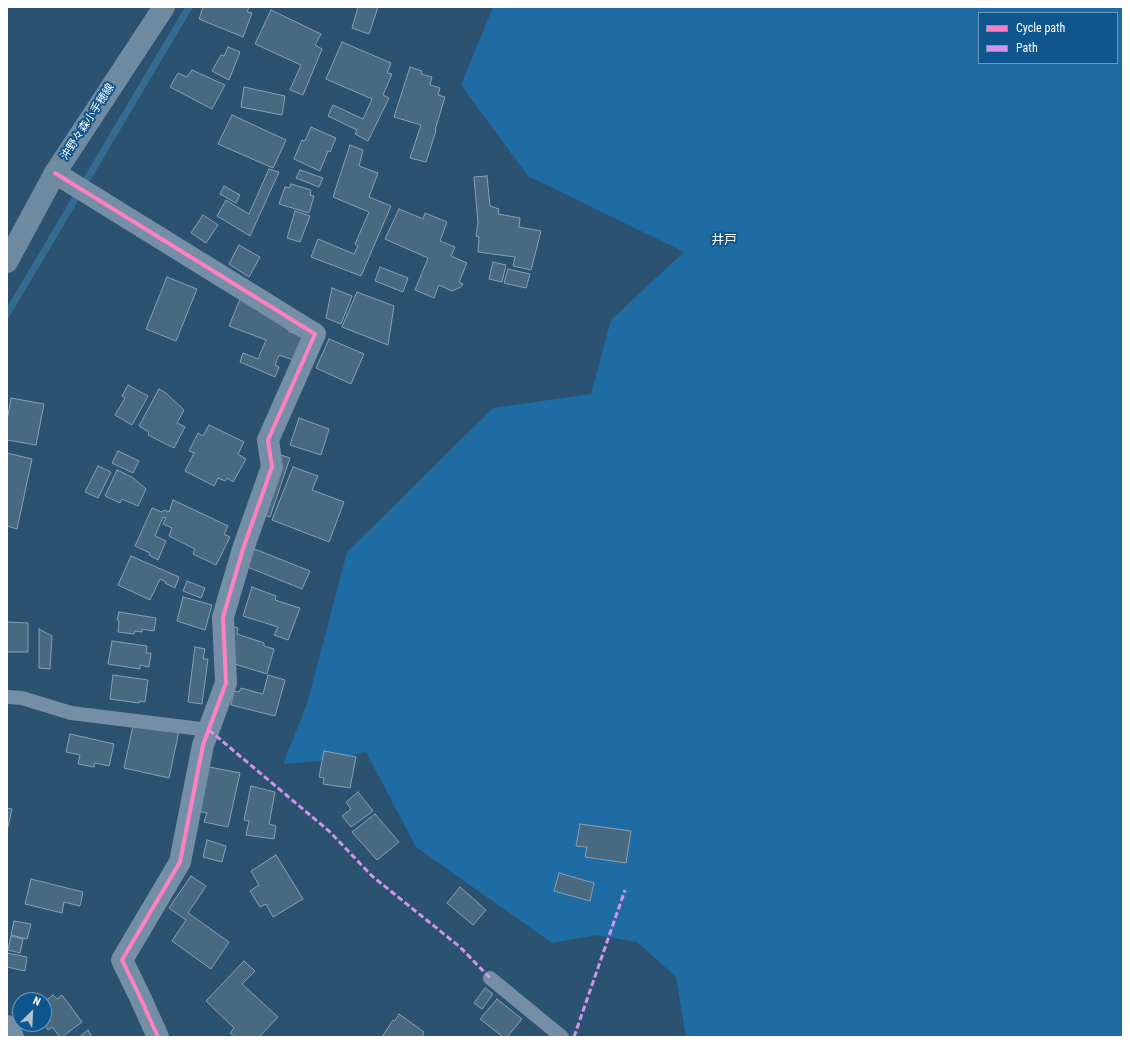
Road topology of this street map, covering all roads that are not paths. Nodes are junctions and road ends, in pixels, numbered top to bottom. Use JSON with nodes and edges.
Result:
{"nodes":[{"id":1,"x":164,"y":7,"type":"edge"},
{"id":2,"x":55,"y":173,"type":"junction"},
{"id":3,"x":7,"y":262,"type":"edge"},
{"id":4,"x":7,"y":697,"type":"edge"},
{"id":5,"x":209,"y":730,"type":"junction"},
{"id":6,"x":490,"y":978,"type":"dead end"},
{"id":7,"x":7,"y":1026,"type":"edge"},
{"id":8,"x":13,"y":1037,"type":"edge"},
{"id":9,"x":158,"y":1037,"type":"edge"},
{"id":10,"x":562,"y":1037,"type":"edge"}],
"edges":[{"from":1,"to":2,"type":"main road","name":"沖野々森小手穂線"},
{"from":2,"to":3,"type":"main road","name":"沖野々森小手穂線"},
{"from":2,"to":5,"type":"street"},
{"from":4,"to":5,"type":"lane"},
{"from":5,"to":9,"type":"street"},
{"from":6,"to":10,"type":"lane"},
{"from":7,"to":8,"type":"street"}]}
